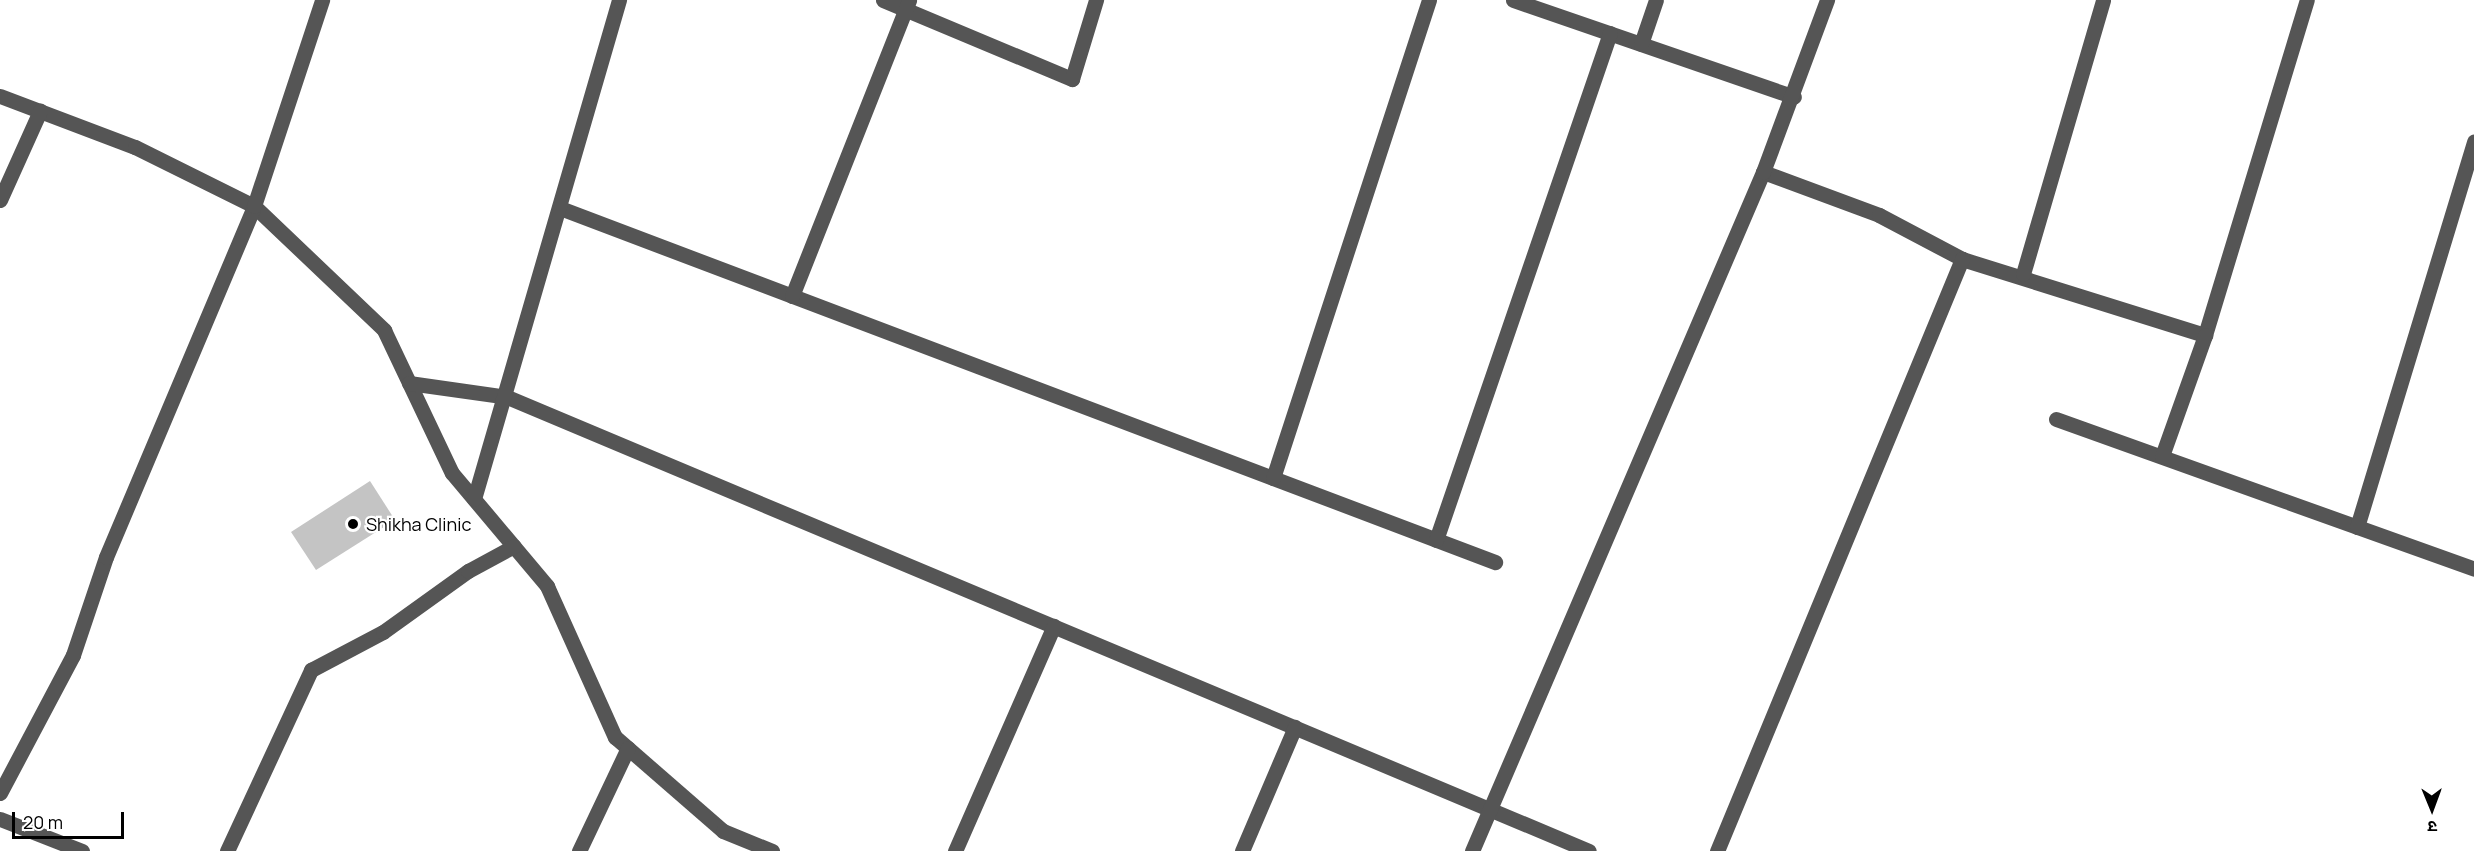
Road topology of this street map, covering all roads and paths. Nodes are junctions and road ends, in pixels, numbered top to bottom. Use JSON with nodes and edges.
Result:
{"nodes":[{"id":1,"x":322,"y":0,"type":"edge"},
{"id":2,"x":619,"y":0,"type":"edge"},
{"id":3,"x":883,"y":0,"type":"edge"},
{"id":4,"x":1096,"y":0,"type":"edge"},
{"id":5,"x":1429,"y":0,"type":"edge"},
{"id":6,"x":1513,"y":0,"type":"edge"},
{"id":7,"x":1656,"y":0,"type":"edge"},
{"id":8,"x":1827,"y":0,"type":"edge"},
{"id":9,"x":2103,"y":0,"type":"edge"},
{"id":10,"x":2307,"y":0,"type":"edge"},
{"id":11,"x":907,"y":5,"type":"edge"},
{"id":12,"x":1610,"y":33,"type":"junction"},
{"id":13,"x":1641,"y":44,"type":"junction"},
{"id":14,"x":0,"y":96,"type":"edge"},
{"id":15,"x":1794,"y":97,"type":"junction"},
{"id":16,"x":40,"y":111,"type":"junction"},
{"id":17,"x":2474,"y":141,"type":"edge"},
{"id":18,"x":1763,"y":172,"type":"junction"},
{"id":19,"x":0,"y":200,"type":"edge"},
{"id":20,"x":254,"y":206,"type":"junction"},
{"id":21,"x":560,"y":208,"type":"junction"},
{"id":22,"x":1962,"y":259,"type":"junction"},
{"id":23,"x":2023,"y":274,"type":"junction"},
{"id":24,"x":792,"y":296,"type":"junction"},
{"id":25,"x":2205,"y":335,"type":"junction"},
{"id":26,"x":409,"y":383,"type":"junction"},
{"id":27,"x":507,"y":397,"type":"junction"},
{"id":28,"x":2056,"y":419,"type":"dead end"},
{"id":29,"x":2162,"y":456,"type":"junction"},
{"id":30,"x":1273,"y":478,"type":"junction"},
{"id":31,"x":474,"y":500,"type":"junction"},
{"id":32,"x":2357,"y":527,"type":"junction"},
{"id":33,"x":1436,"y":540,"type":"junction"},
{"id":34,"x":514,"y":546,"type":"junction"},
{"id":35,"x":1495,"y":562,"type":"dead end"},
{"id":36,"x":2474,"y":569,"type":"edge"},
{"id":37,"x":1054,"y":626,"type":"junction"},
{"id":38,"x":1295,"y":727,"type":"junction"},
{"id":39,"x":628,"y":748,"type":"junction"},
{"id":40,"x":0,"y":793,"type":"edge"},
{"id":41,"x":1488,"y":809,"type":"junction"},
{"id":42,"x":0,"y":819,"type":"edge"},
{"id":43,"x":82,"y":851,"type":"edge"},
{"id":44,"x":227,"y":851,"type":"edge"},
{"id":45,"x":579,"y":851,"type":"edge"},
{"id":46,"x":772,"y":851,"type":"edge"},
{"id":47,"x":955,"y":851,"type":"edge"},
{"id":48,"x":1242,"y":851,"type":"edge"},
{"id":49,"x":1472,"y":851,"type":"edge"},
{"id":50,"x":1589,"y":851,"type":"edge"},
{"id":51,"x":1717,"y":851,"type":"edge"}],
"edges":[{"from":1,"to":20,"type":"street"},
{"from":2,"to":21,"type":"street"},
{"from":3,"to":11,"type":"street"},
{"from":4,"to":11,"type":"street"},
{"from":5,"to":30,"type":"street"},
{"from":6,"to":12,"type":"street"},
{"from":7,"to":13,"type":"street"},
{"from":8,"to":15,"type":"street"},
{"from":9,"to":23,"type":"street"},
{"from":10,"to":25,"type":"street"},
{"from":11,"to":24,"type":"street"},
{"from":12,"to":13,"type":"street"},
{"from":12,"to":33,"type":"street"},
{"from":13,"to":15,"type":"street"},
{"from":14,"to":16,"type":"street"},
{"from":15,"to":18,"type":"street"},
{"from":16,"to":19,"type":"street"},
{"from":16,"to":20,"type":"street"},
{"from":17,"to":32,"type":"street"},
{"from":18,"to":22,"type":"street"},
{"from":18,"to":41,"type":"street"},
{"from":20,"to":26,"type":"street"},
{"from":20,"to":40,"type":"street"},
{"from":21,"to":24,"type":"street"},
{"from":21,"to":27,"type":"street"},
{"from":22,"to":23,"type":"street"},
{"from":22,"to":51,"type":"street"},
{"from":23,"to":25,"type":"street"},
{"from":24,"to":30,"type":"street"},
{"from":25,"to":29,"type":"street"},
{"from":26,"to":27,"type":"street"},
{"from":26,"to":31,"type":"street"},
{"from":27,"to":31,"type":"street"},
{"from":27,"to":37,"type":"street"},
{"from":28,"to":29,"type":"street"},
{"from":29,"to":32,"type":"street"},
{"from":30,"to":33,"type":"street"},
{"from":31,"to":34,"type":"street"},
{"from":32,"to":36,"type":"street"},
{"from":33,"to":35,"type":"street"},
{"from":34,"to":39,"type":"street"},
{"from":34,"to":44,"type":"street"},
{"from":37,"to":38,"type":"street"},
{"from":37,"to":47,"type":"street"},
{"from":38,"to":41,"type":"street"},
{"from":38,"to":48,"type":"street"},
{"from":39,"to":45,"type":"street"},
{"from":39,"to":46,"type":"street"},
{"from":41,"to":49,"type":"street"},
{"from":41,"to":50,"type":"street"},
{"from":42,"to":43,"type":"street"}]}
